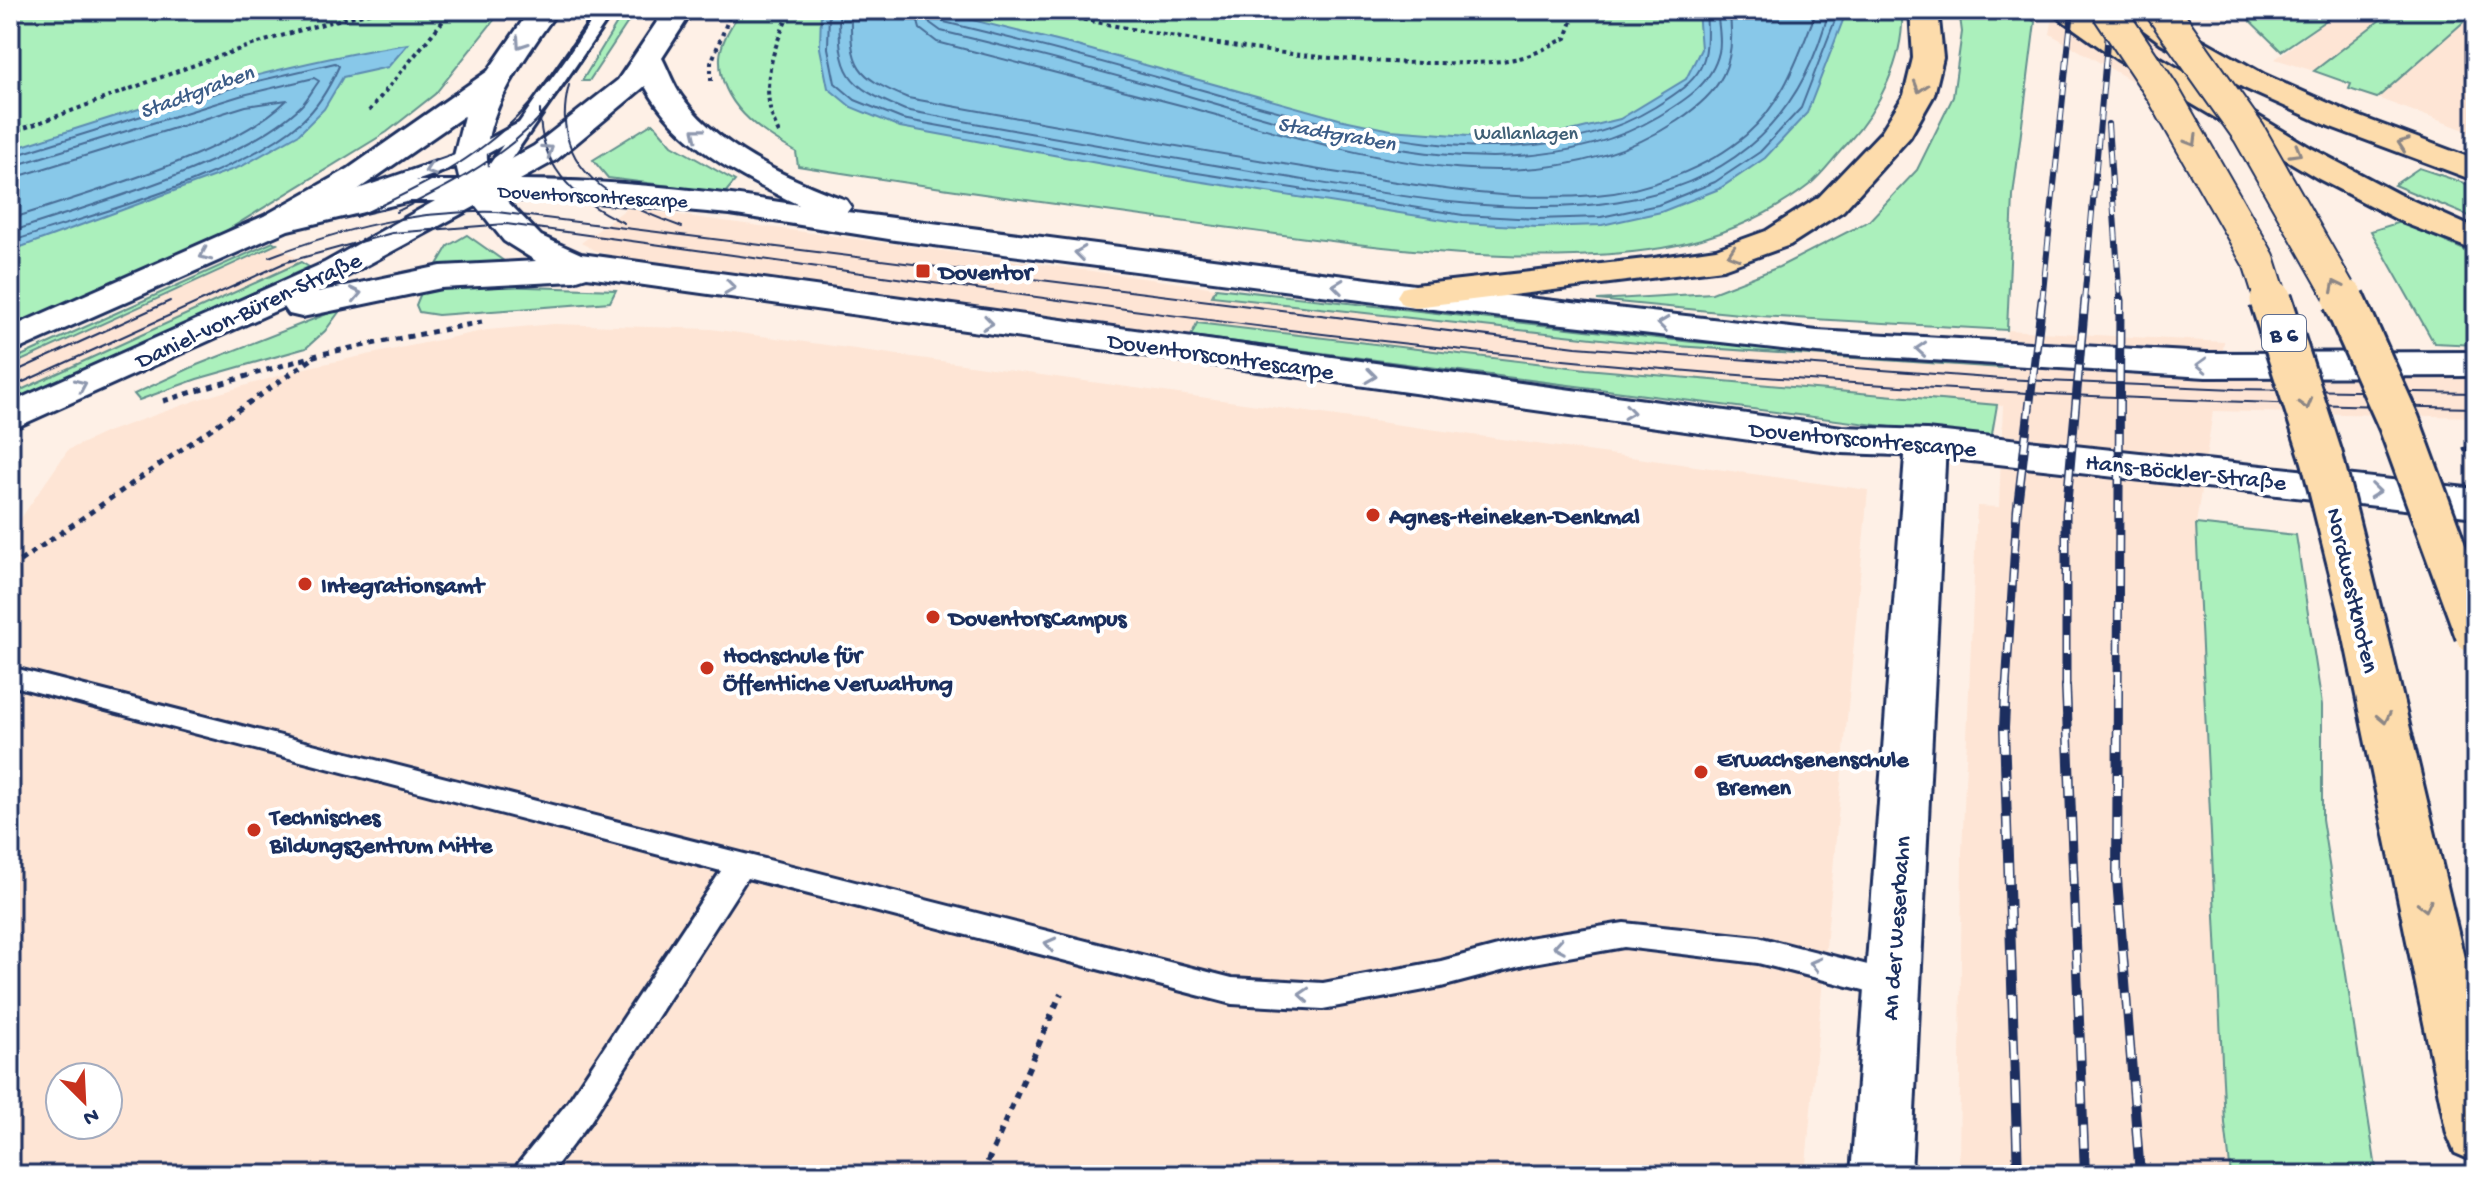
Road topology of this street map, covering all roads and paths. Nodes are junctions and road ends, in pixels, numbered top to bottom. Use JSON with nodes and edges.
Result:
{"nodes":[{"id":1,"x":383,"y":10,"type":"edge"},
{"id":2,"x":452,"y":10,"type":"edge"},
{"id":3,"x":544,"y":10,"type":"edge"},
{"id":4,"x":606,"y":10,"type":"edge"},
{"id":5,"x":679,"y":10,"type":"edge"},
{"id":6,"x":732,"y":10,"type":"edge"},
{"id":7,"x":791,"y":10,"type":"edge"},
{"id":8,"x":1036,"y":10,"type":"edge"},
{"id":9,"x":1576,"y":10,"type":"edge"},
{"id":10,"x":1924,"y":10,"type":"edge"},
{"id":11,"x":2062,"y":10,"type":"edge"},
{"id":12,"x":2108,"y":10,"type":"edge"},
{"id":13,"x":2131,"y":10,"type":"edge"},
{"id":14,"x":2162,"y":10,"type":"edge"},
{"id":15,"x":649,"y":60,"type":"junction"},
{"id":16,"x":498,"y":77,"type":"junction"},
{"id":17,"x":711,"y":88,"type":"dead end"},
{"id":18,"x":365,"y":116,"type":"dead end"},
{"id":19,"x":526,"y":126,"type":"junction"},
{"id":20,"x":10,"y":133,"type":"edge"},
{"id":21,"x":788,"y":138,"type":"dead end"},
{"id":22,"x":470,"y":156,"type":"junction"},
{"id":23,"x":2476,"y":171,"type":"edge"},
{"id":24,"x":481,"y":190,"type":"junction"},
{"id":25,"x":276,"y":223,"type":"junction"},
{"id":26,"x":895,"y":230,"type":"junction"},
{"id":27,"x":2476,"y":241,"type":"edge"},
{"id":28,"x":604,"y":270,"type":"junction"},
{"id":29,"x":1415,"y":296,"type":"junction"},
{"id":30,"x":198,"y":332,"type":"junction"},
{"id":31,"x":404,"y":334,"type":"dead end"},
{"id":32,"x":10,"y":342,"type":"edge"},
{"id":33,"x":319,"y":354,"type":"junction"},
{"id":34,"x":2476,"y":364,"type":"edge"},
{"id":35,"x":160,"y":402,"type":"dead end"},
{"id":36,"x":10,"y":418,"type":"edge"},
{"id":37,"x":1926,"y":443,"type":"junction"},
{"id":38,"x":1991,"y":449,"type":"joint"},
{"id":39,"x":2476,"y":503,"type":"edge"},
{"id":40,"x":10,"y":568,"type":"edge"},
{"id":41,"x":2476,"y":633,"type":"edge"},
{"id":42,"x":10,"y":676,"type":"edge"},
{"id":43,"x":741,"y":864,"type":"junction"},
{"id":44,"x":1079,"y":952,"type":"junction"},
{"id":45,"x":1891,"y":984,"type":"junction"},
{"id":46,"x":2476,"y":1134,"type":"edge"},
{"id":47,"x":529,"y":1175,"type":"edge"},
{"id":48,"x":982,"y":1175,"type":"edge"},
{"id":49,"x":1881,"y":1175,"type":"edge"}],
"edges":[{"from":1,"to":20,"type":"path"},
{"from":2,"to":18,"type":"path"},
{"from":3,"to":16,"type":"main road","one_way":true},
{"from":4,"to":19,"type":"lane"},
{"from":5,"to":15,"type":"main road"},
{"from":6,"to":17,"type":"path"},
{"from":7,"to":21,"type":"path"},
{"from":8,"to":9,"type":"path"},
{"from":10,"to":29,"type":"main road","one_way":true},
{"from":11,"to":27,"type":"main road","one_way":true},
{"from":12,"to":46,"type":"main road","name":"Nordwestknoten","number":"B 6","one_way":true,"bridge":true},
{"from":23,"to":13,"type":"main road","one_way":true},
{"from":41,"to":14,"type":"main road","one_way":true,"bridge":true},
{"from":24,"to":15,"type":"main road","one_way":true},
{"from":26,"to":15,"type":"main road","name":"Doventorscontrescarpe","one_way":true},
{"from":16,"to":22,"type":"main road"},
{"from":16,"to":25,"type":"main road"},
{"from":19,"to":22,"type":"lane"},
{"from":19,"to":24,"type":"lane"},
{"from":22,"to":24,"type":"main road"},
{"from":22,"to":25,"type":"lane","one_way":true},
{"from":24,"to":25,"type":"main road","name":"Doventorscontrescarpe"},
{"from":24,"to":26,"type":"main road","name":"Doventorscontrescarpe"},
{"from":24,"to":28,"type":"main road","name":"Doventorscontrescarpe"},
{"from":24,"to":30,"type":"main road","name":"Daniel-von-Büren-Straße"},
{"from":25,"to":32,"type":"main road","one_way":true},
{"from":29,"to":26,"type":"main road","name":"Doventorscontrescarpe","one_way":true},
{"from":30,"to":28,"type":"main road","one_way":true},
{"from":28,"to":37,"type":"main road","name":"Doventorscontrescarpe","one_way":true},
{"from":34,"to":29,"type":"main road","name":"Doventorscontrescarpe","one_way":true},
{"from":36,"to":30,"type":"main road","name":"Daniel-von-Büren-Straße","one_way":true},
{"from":31,"to":33,"type":"path","name":"Daniel-von-Büren-Straße"},
{"from":33,"to":35,"type":"path","name":"Daniel-von-Büren-Straße"},
{"from":33,"to":40,"type":"path"},
{"from":37,"to":38,"type":"main road","name":"Doventorscontrescarpe"},
{"from":37,"to":45,"type":"main road","name":"An der Weserbahn"},
{"from":38,"to":39,"type":"main road","name":"Hans-Böckler-Straße","one_way":true},
{"from":42,"to":43,"type":"lane"},
{"from":44,"to":43,"type":"lane","one_way":true},
{"from":43,"to":47,"type":"lane"},
{"from":45,"to":44,"type":"lane","one_way":true},
{"from":44,"to":48,"type":"path"},
{"from":45,"to":49,"type":"main road","name":"An der Weserbahn"}]}
